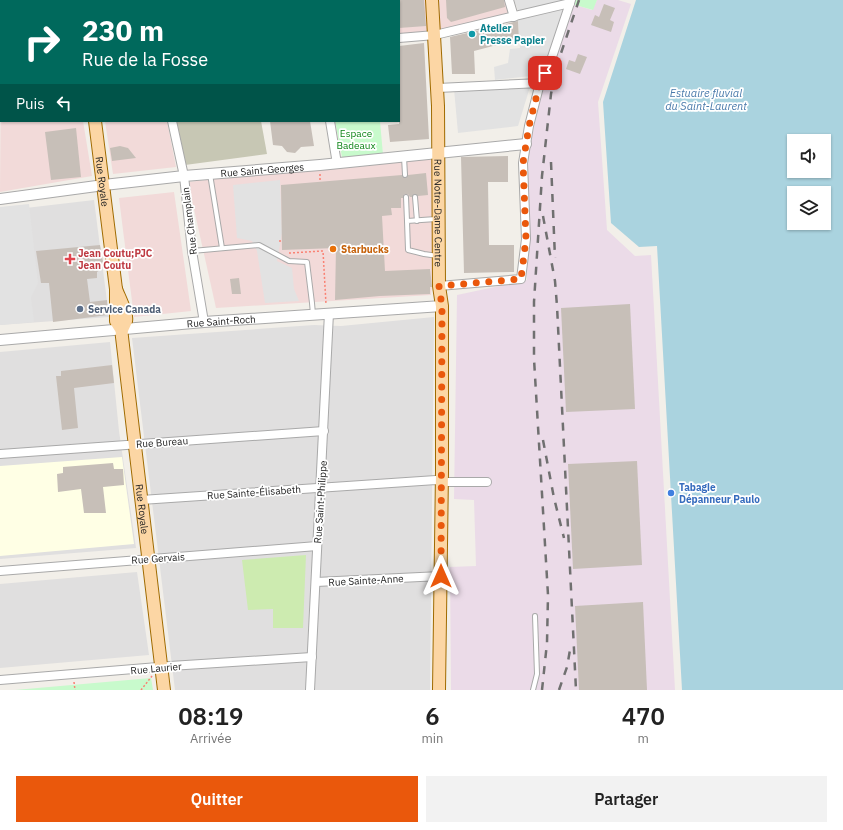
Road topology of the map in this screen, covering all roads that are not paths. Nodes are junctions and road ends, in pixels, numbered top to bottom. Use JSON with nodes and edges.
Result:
{"nodes":[{"id":1,"x":432,"y":0,"type":"edge"},
{"id":2,"x":509,"y":0,"type":"edge"},
{"id":3,"x":570,"y":2,"type":"edge"},
{"id":4,"x":514,"y":17,"type":"junction"},
{"id":5,"x":435,"y":35,"type":"junction"},
{"id":6,"x":400,"y":38,"type":"edge"},
{"id":7,"x":540,"y":83,"type":"junction"},
{"id":8,"x":438,"y":88,"type":"junction"},
{"id":9,"x":95,"y":122,"type":"edge"},
{"id":10,"x":172,"y":122,"type":"edge"},
{"id":11,"x":330,"y":122,"type":"edge"},
{"id":12,"x":526,"y":144,"type":"junction"},
{"id":13,"x":438,"y":152,"type":"junction"},
{"id":14,"x":404,"y":156,"type":"junction"},
{"id":15,"x":337,"y":164,"type":"junction"},
{"id":16,"x":210,"y":174,"type":"junction"},
{"id":17,"x":405,"y":175,"type":"dead end"},
{"id":18,"x":184,"y":176,"type":"junction"},
{"id":19,"x":104,"y":185,"type":"junction"},
{"id":20,"x":406,"y":197,"type":"dead end"},
{"id":21,"x":415,"y":197,"type":"dead end"},
{"id":22,"x":0,"y":200,"type":"edge"},
{"id":23,"x":439,"y":219,"type":"junction"},
{"id":24,"x":407,"y":221,"type":"junction"},
{"id":25,"x":417,"y":221,"type":"junction"},
{"id":26,"x":222,"y":248,"type":"junction"},
{"id":27,"x":192,"y":251,"type":"junction"},
{"id":28,"x":439,"y":256,"type":"junction"},
{"id":29,"x":439,"y":286,"type":"junction"},
{"id":30,"x":442,"y":306,"type":"junction"},
{"id":31,"x":328,"y":309,"type":"junction"},
{"id":32,"x":313,"y":314,"type":"junction"},
{"id":33,"x":204,"y":322,"type":"junction"},
{"id":34,"x":122,"y":329,"type":"junction"},
{"id":35,"x":0,"y":340,"type":"edge"},
{"id":36,"x":324,"y":431,"type":"junction"},
{"id":37,"x":134,"y":444,"type":"junction"},
{"id":38,"x":0,"y":454,"type":"edge"},
{"id":39,"x":442,"y":480,"type":"junction"},
{"id":40,"x":487,"y":482,"type":"dead end"},
{"id":41,"x":321,"y":487,"type":"junction"},
{"id":42,"x":141,"y":500,"type":"junction"},
{"id":43,"x":317,"y":546,"type":"junction"},
{"id":44,"x":148,"y":559,"type":"junction"},
{"id":45,"x":0,"y":571,"type":"edge"},
{"id":46,"x":441,"y":576,"type":"junction"},
{"id":47,"x":316,"y":582,"type":"junction"},
{"id":48,"x":535,"y":616,"type":"dead end"},
{"id":49,"x":312,"y":656,"type":"junction"},
{"id":50,"x":157,"y":671,"type":"junction"},
{"id":51,"x":0,"y":680,"type":"edge"},
{"id":52,"x":164,"y":690,"type":"edge"},
{"id":53,"x":310,"y":690,"type":"edge"},
{"id":54,"x":439,"y":690,"type":"edge"},
{"id":55,"x":533,"y":690,"type":"edge"}],
"edges":[{"from":1,"to":5,"type":"main road","name":"Rue Notre-Dame Centre"},
{"from":2,"to":4,"type":"street"},
{"from":3,"to":4,"type":"street"},
{"from":3,"to":7,"type":"street"},
{"from":4,"to":5,"type":"street"},
{"from":5,"to":6,"type":"street"},
{"from":5,"to":8,"type":"main road","name":"Rue Notre-Dame Centre"},
{"from":7,"to":8,"type":"street"},
{"from":7,"to":12,"type":"street"},
{"from":8,"to":13,"type":"main road","name":"Rue Notre-Dame Centre"},
{"from":9,"to":19,"type":"main road","name":"Rue Royale"},
{"from":10,"to":18,"type":"street","name":"Rue Champlain"},
{"from":11,"to":15,"type":"street"},
{"from":12,"to":13,"type":"street","name":"Rue Saint-Georges"},
{"from":12,"to":29,"type":"street"},
{"from":13,"to":14,"type":"street","name":"Rue Saint-Georges"},
{"from":13,"to":23,"type":"main road","name":"Rue Notre-Dame Centre"},
{"from":14,"to":15,"type":"street","name":"Rue Saint-Georges"},
{"from":14,"to":17,"type":"lane"},
{"from":15,"to":16,"type":"street","name":"Rue Saint-Georges"},
{"from":16,"to":18,"type":"street","name":"Rue Saint-Georges"},
{"from":16,"to":26,"type":"lane"},
{"from":18,"to":19,"type":"street","name":"Rue Saint-Georges"},
{"from":18,"to":27,"type":"street","name":"Rue Champlain"},
{"from":19,"to":22,"type":"street","name":"Rue Saint-Georges"},
{"from":19,"to":34,"type":"main road","name":"Rue Royale"},
{"from":20,"to":24,"type":"lane"},
{"from":21,"to":25,"type":"lane"},
{"from":23,"to":25,"type":"lane"},
{"from":23,"to":28,"type":"main road","name":"Rue Notre-Dame Centre"},
{"from":24,"to":25,"type":"lane"},
{"from":24,"to":28,"type":"lane"},
{"from":26,"to":27,"type":"lane"},
{"from":26,"to":32,"type":"lane"},
{"from":27,"to":33,"type":"street","name":"Rue Champlain"},
{"from":28,"to":29,"type":"main road","name":"Rue Notre-Dame Centre"},
{"from":29,"to":30,"type":"main road","name":"Rue Notre-Dame Centre"},
{"from":30,"to":31,"type":"street","name":"Rue Saint-Roch"},
{"from":30,"to":39,"type":"main road","name":"Rue Notre-Dame Centre"},
{"from":31,"to":32,"type":"street","name":"Rue Saint-Roch"},
{"from":31,"to":36,"type":"street","name":"Rue Saint-Philippe"},
{"from":32,"to":33,"type":"street","name":"Rue Saint-Roch"},
{"from":33,"to":34,"type":"street","name":"Rue Saint-Roch"},
{"from":34,"to":35,"type":"street","name":"Rue Saint-Roch"},
{"from":34,"to":37,"type":"main road","name":"Rue Royale"},
{"from":36,"to":37,"type":"street","name":"Rue Bureau"},
{"from":36,"to":41,"type":"street","name":"Rue Saint-Philippe"},
{"from":37,"to":38,"type":"street","name":"Rue Bureau"},
{"from":37,"to":42,"type":"main road","name":"Rue Royale"},
{"from":39,"to":40,"type":"street","name":"Rue Sainte-Élisabeth"},
{"from":39,"to":41,"type":"street","name":"Rue Sainte-Élisabeth"},
{"from":39,"to":46,"type":"main road","name":"Rue Notre-Dame Centre"},
{"from":41,"to":42,"type":"street","name":"Rue Sainte-Élisabeth"},
{"from":41,"to":43,"type":"street","name":"Rue Saint-Philippe"},
{"from":42,"to":44,"type":"main road","name":"Rue Royale"},
{"from":43,"to":44,"type":"street","name":"Rue Gervais"},
{"from":43,"to":47,"type":"street","name":"Rue Saint-Philippe"},
{"from":44,"to":45,"type":"street","name":"Rue Gervais"},
{"from":44,"to":50,"type":"main road","name":"Rue Royale"},
{"from":46,"to":47,"type":"street","name":"Rue Sainte-Anne"},
{"from":46,"to":54,"type":"main road","name":"Rue Notre-Dame Centre"},
{"from":47,"to":49,"type":"street","name":"Rue Saint-Philippe"},
{"from":48,"to":55,"type":"lane"},
{"from":49,"to":50,"type":"street","name":"Rue Laurier"},
{"from":49,"to":53,"type":"street","name":"Rue Saint-Philippe"},
{"from":50,"to":51,"type":"street","name":"Rue Laurier"},
{"from":50,"to":52,"type":"main road","name":"Rue Royale"}]}
